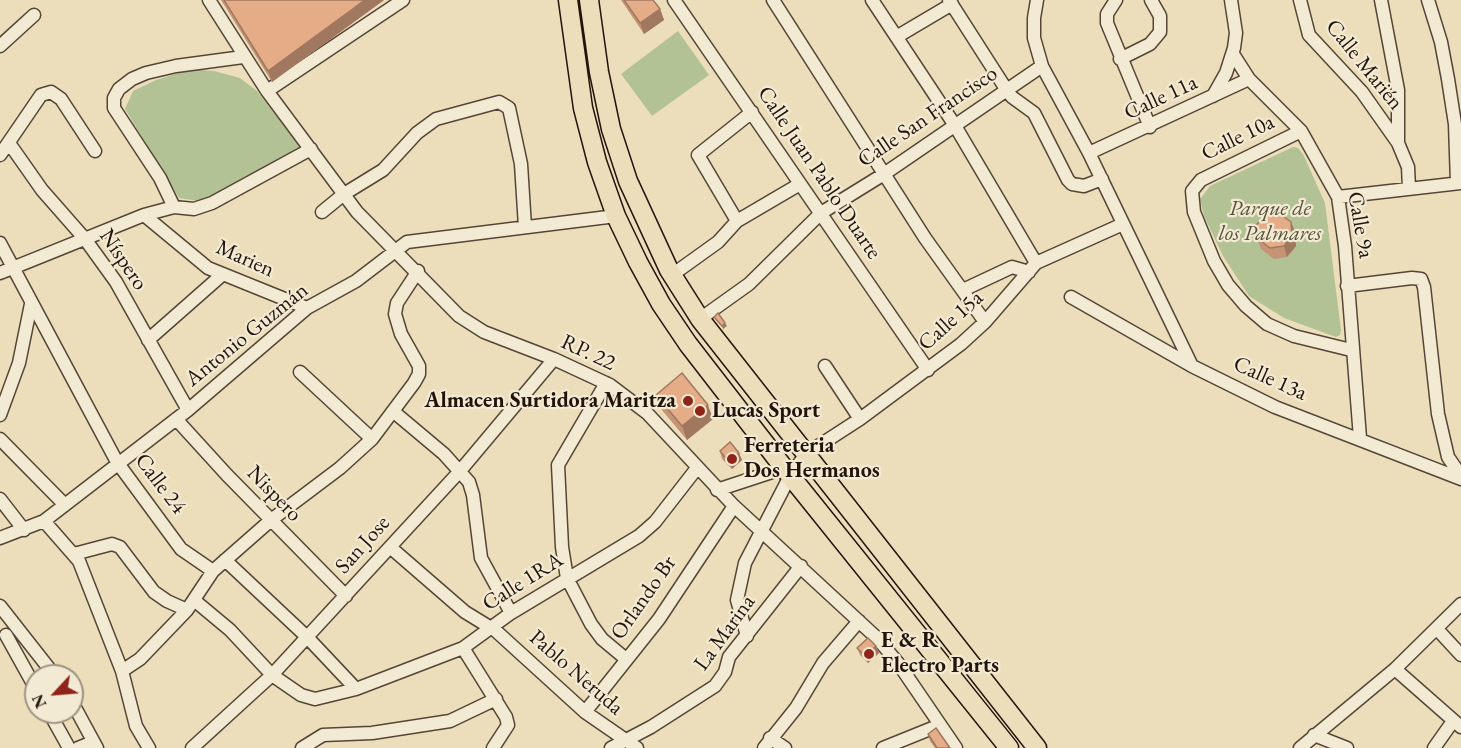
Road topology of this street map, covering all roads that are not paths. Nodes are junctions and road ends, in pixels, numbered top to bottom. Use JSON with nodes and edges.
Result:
{"nodes":[{"id":1,"x":209,"y":0,"type":"edge"},
{"id":2,"x":402,"y":0,"type":"edge"},
{"id":3,"x":568,"y":0,"type":"edge"},
{"id":4,"x":589,"y":0,"type":"edge"},
{"id":5,"x":674,"y":0,"type":"edge"},
{"id":6,"x":773,"y":0,"type":"edge"},
{"id":7,"x":872,"y":0,"type":"edge"},
{"id":8,"x":1037,"y":0,"type":"edge"},
{"id":9,"x":1116,"y":0,"type":"edge"},
{"id":10,"x":1151,"y":0,"type":"edge"},
{"id":11,"x":1231,"y":0,"type":"edge"},
{"id":12,"x":1380,"y":0,"type":"edge"},
{"id":13,"x":1428,"y":0,"type":"edge"},
{"id":14,"x":1302,"y":1,"type":"edge"},
{"id":15,"x":951,"y":2,"type":"edge"},
{"id":16,"x":34,"y":15,"type":"dead end"},
{"id":17,"x":898,"y":36,"type":"junction"},
{"id":18,"x":0,"y":46,"type":"edge"},
{"id":19,"x":1233,"y":54,"type":"junction"},
{"id":20,"x":243,"y":57,"type":"junction"},
{"id":21,"x":1120,"y":59,"type":"junction"},
{"id":22,"x":1042,"y":66,"type":"junction"},
{"id":23,"x":1250,"y":79,"type":"junction"},
{"id":24,"x":1006,"y":89,"type":"junction"},
{"id":25,"x":267,"y":91,"type":"junction"},
{"id":26,"x":1212,"y":97,"type":"junction"},
{"id":27,"x":752,"y":112,"type":"junction"},
{"id":28,"x":954,"y":124,"type":"junction"},
{"id":29,"x":1150,"y":127,"type":"junction"},
{"id":30,"x":1300,"y":131,"type":"junction"},
{"id":31,"x":9,"y":143,"type":"junction"},
{"id":32,"x":1398,"y":143,"type":"junction"},
{"id":33,"x":311,"y":149,"type":"junction"},
{"id":34,"x":95,"y":151,"type":"dead end"},
{"id":35,"x":1089,"y":153,"type":"junction"},
{"id":36,"x":0,"y":155,"type":"edge"},
{"id":37,"x":884,"y":174,"type":"junction"},
{"id":38,"x":1102,"y":179,"type":"junction"},
{"id":39,"x":1459,"y":183,"type":"edge"},
{"id":40,"x":800,"y":184,"type":"junction"},
{"id":41,"x":1410,"y":188,"type":"junction"},
{"id":42,"x":344,"y":194,"type":"junction"},
{"id":43,"x":1338,"y":197,"type":"junction"},
{"id":44,"x":174,"y":207,"type":"junction"},
{"id":45,"x":322,"y":212,"type":"dead end"},
{"id":46,"x":821,"y":213,"type":"junction"},
{"id":47,"x":144,"y":215,"type":"junction"},
{"id":48,"x":616,"y":216,"type":"junction"},
{"id":49,"x":737,"y":221,"type":"junction"},
{"id":50,"x":1123,"y":224,"type":"junction"},
{"id":51,"x":525,"y":227,"type":"junction"},
{"id":52,"x":85,"y":239,"type":"junction"},
{"id":53,"x":0,"y":243,"type":"edge"},
{"id":54,"x":394,"y":250,"type":"junction"},
{"id":55,"x":1033,"y":267,"type":"junction"},
{"id":56,"x":13,"y":268,"type":"junction"},
{"id":57,"x":418,"y":272,"type":"junction"},
{"id":58,"x":0,"y":273,"type":"edge"},
{"id":59,"x":223,"y":274,"type":"junction"},
{"id":60,"x":672,"y":275,"type":"junction"},
{"id":61,"x":1347,"y":286,"type":"junction"},
{"id":62,"x":963,"y":290,"type":"junction"},
{"id":63,"x":1071,"y":297,"type":"dead end"},
{"id":64,"x":31,"y":304,"type":"junction"},
{"id":65,"x":307,"y":308,"type":"junction"},
{"id":66,"x":700,"y":319,"type":"junction"},
{"id":67,"x":985,"y":322,"type":"junction"},
{"id":68,"x":148,"y":340,"type":"junction"},
{"id":69,"x":1351,"y":350,"type":"junction"},
{"id":70,"x":554,"y":359,"type":"junction"},
{"id":71,"x":825,"y":366,"type":"dead end"},
{"id":72,"x":1192,"y":366,"type":"junction"},
{"id":73,"x":928,"y":370,"type":"junction"},
{"id":74,"x":300,"y":372,"type":"dead end"},
{"id":75,"x":606,"y":383,"type":"junction"},
{"id":76,"x":188,"y":410,"type":"junction"},
{"id":77,"x":394,"y":412,"type":"junction"},
{"id":78,"x":0,"y":415,"type":"edge"},
{"id":79,"x":176,"y":419,"type":"junction"},
{"id":80,"x":860,"y":419,"type":"junction"},
{"id":81,"x":1360,"y":438,"type":"junction"},
{"id":82,"x":0,"y":439,"type":"edge"},
{"id":83,"x":372,"y":439,"type":"junction"},
{"id":84,"x":806,"y":454,"type":"junction"},
{"id":85,"x":117,"y":462,"type":"junction"},
{"id":86,"x":696,"y":468,"type":"junction"},
{"id":87,"x":460,"y":471,"type":"junction"},
{"id":88,"x":787,"y":472,"type":"junction"},
{"id":89,"x":1461,"y":477,"type":"edge"},
{"id":90,"x":717,"y":490,"type":"junction"},
{"id":91,"x":0,"y":499,"type":"edge"},
{"id":92,"x":65,"y":505,"type":"junction"},
{"id":93,"x":734,"y":506,"type":"junction"},
{"id":94,"x":44,"y":520,"type":"junction"},
{"id":95,"x":271,"y":520,"type":"junction"},
{"id":96,"x":24,"y":530,"type":"junction"},
{"id":97,"x":760,"y":530,"type":"junction"},
{"id":98,"x":0,"y":538,"type":"edge"},
{"id":99,"x":390,"y":547,"type":"junction"},
{"id":100,"x":74,"y":554,"type":"junction"},
{"id":101,"x":225,"y":560,"type":"junction"},
{"id":102,"x":801,"y":566,"type":"junction"},
{"id":103,"x":213,"y":571,"type":"junction"},
{"id":104,"x":567,"y":578,"type":"junction"},
{"id":105,"x":346,"y":596,"type":"junction"},
{"id":106,"x":1461,"y":604,"type":"edge"},
{"id":107,"x":191,"y":605,"type":"junction"},
{"id":108,"x":0,"y":606,"type":"edge"},
{"id":109,"x":511,"y":613,"type":"junction"},
{"id":110,"x":859,"y":621,"type":"junction"},
{"id":111,"x":489,"y":628,"type":"junction"},
{"id":112,"x":19,"y":629,"type":"junction"},
{"id":113,"x":1437,"y":629,"type":"junction"},
{"id":114,"x":747,"y":636,"type":"junction"},
{"id":115,"x":3,"y":637,"type":"edge"},
{"id":116,"x":307,"y":637,"type":"junction"},
{"id":117,"x":462,"y":648,"type":"junction"},
{"id":118,"x":1461,"y":656,"type":"edge"},
{"id":119,"x":626,"y":659,"type":"junction"},
{"id":120,"x":46,"y":664,"type":"edge"},
{"id":121,"x":1395,"y":669,"type":"junction"},
{"id":122,"x":24,"y":670,"type":"edge"},
{"id":123,"x":122,"y":671,"type":"junction"},
{"id":124,"x":272,"y":675,"type":"junction"},
{"id":125,"x":352,"y":685,"type":"junction"},
{"id":126,"x":496,"y":699,"type":"junction"},
{"id":127,"x":585,"y":712,"type":"junction"},
{"id":128,"x":56,"y":724,"type":"edge"},
{"id":129,"x":84,"y":724,"type":"edge"},
{"id":130,"x":1457,"y":724,"type":"edge"},
{"id":131,"x":940,"y":725,"type":"junction"},
{"id":132,"x":1314,"y":735,"type":"junction"},
{"id":133,"x":625,"y":741,"type":"junction"},
{"id":134,"x":767,"y":743,"type":"edge"},
{"id":135,"x":95,"y":745,"type":"edge"},
{"id":136,"x":69,"y":748,"type":"edge"},
{"id":137,"x":78,"y":748,"type":"edge"},
{"id":138,"x":150,"y":748,"type":"edge"},
{"id":139,"x":192,"y":748,"type":"edge"},
{"id":140,"x":302,"y":748,"type":"edge"},
{"id":141,"x":493,"y":748,"type":"edge"},
{"id":142,"x":611,"y":748,"type":"edge"},
{"id":143,"x":637,"y":748,"type":"edge"},
{"id":144,"x":785,"y":748,"type":"edge"},
{"id":145,"x":883,"y":748,"type":"edge"},
{"id":146,"x":956,"y":748,"type":"edge"},
{"id":147,"x":1009,"y":748,"type":"edge"},
{"id":148,"x":1037,"y":748,"type":"edge"},
{"id":149,"x":1300,"y":748,"type":"edge"},
{"id":150,"x":1347,"y":748,"type":"edge"},
{"id":151,"x":1434,"y":748,"type":"edge"}],
"edges":[{"from":1,"to":20,"type":"street","name":"RP. 22"},
{"from":2,"to":25,"type":"street"},
{"from":3,"to":48,"type":"main road"},
{"from":4,"to":60,"type":"main road"},
{"from":5,"to":27,"type":"street","name":"Calle Juan Pablo Duarte"},
{"from":6,"to":37,"type":"street"},
{"from":7,"to":17,"type":"street"},
{"from":8,"to":22,"type":"street"},
{"from":9,"to":21,"type":"street"},
{"from":10,"to":21,"type":"street"},
{"from":11,"to":19,"type":"street"},
{"from":12,"to":32,"type":"street"},
{"from":13,"to":39,"type":"street"},
{"from":14,"to":32,"type":"street","name":"Calle Marién"},
{"from":15,"to":17,"type":"street"},
{"from":15,"to":24,"type":"street"},
{"from":16,"to":18,"type":"street"},
{"from":17,"to":28,"type":"street"},
{"from":19,"to":23,"type":"street","name":"Calle 9a"},
{"from":19,"to":26,"type":"street"},
{"from":20,"to":25,"type":"street","name":"RP. 22"},
{"from":20,"to":44,"type":"street"},
{"from":21,"to":29,"type":"street"},
{"from":22,"to":24,"type":"street","name":"Calle San Francisco"},
{"from":22,"to":35,"type":"street"},
{"from":23,"to":26,"type":"street","name":"Calle 11a"},
{"from":23,"to":30,"type":"street","name":"Calle 9a"},
{"from":24,"to":28,"type":"street","name":"Calle San Francisco"},
{"from":24,"to":38,"type":"street"},
{"from":25,"to":33,"type":"street","name":"RP. 22"},
{"from":26,"to":29,"type":"street","name":"Calle 11a"},
{"from":27,"to":40,"type":"street","name":"Calle Juan Pablo Duarte"},
{"from":27,"to":49,"type":"street"},
{"from":28,"to":37,"type":"street","name":"Calle San Francisco"},
{"from":28,"to":55,"type":"street"},
{"from":29,"to":35,"type":"street","name":"Calle 11a"},
{"from":30,"to":43,"type":"street","name":"Calle 9a"},
{"from":30,"to":69,"type":"street","name":"Calle 10a"},
{"from":31,"to":34,"type":"street"},
{"from":31,"to":36,"type":"street"},
{"from":31,"to":52,"type":"street","name":"Níspero"},
{"from":32,"to":41,"type":"street","name":"Calle Marién"},
{"from":33,"to":42,"type":"street","name":"RP. 22"},
{"from":33,"to":44,"type":"street"},
{"from":35,"to":38,"type":"street"},
{"from":37,"to":46,"type":"street","name":"Calle San Francisco"},
{"from":37,"to":62,"type":"street"},
{"from":38,"to":50,"type":"street"},
{"from":39,"to":41,"type":"street"},
{"from":40,"to":46,"type":"street","name":"Calle Juan Pablo Duarte"},
{"from":40,"to":49,"type":"street"},
{"from":41,"to":43,"type":"street"},
{"from":42,"to":45,"type":"street"},
{"from":42,"to":51,"type":"street"},
{"from":42,"to":54,"type":"street","name":"RP. 22"},
{"from":43,"to":61,"type":"street","name":"Calle 9a"},
{"from":44,"to":47,"type":"street"},
{"from":46,"to":66,"type":"street","name":"Calle San Francisco"},
{"from":46,"to":73,"type":"street","name":"Calle Juan Pablo Duarte"},
{"from":47,"to":52,"type":"street"},
{"from":47,"to":59,"type":"street","name":"Marien"},
{"from":48,"to":51,"type":"street","name":"Antonio Guzmán"},
{"from":48,"to":88,"type":"main road"},
{"from":49,"to":60,"type":"street"},
{"from":50,"to":55,"type":"street","name":"Calle 15a"},
{"from":50,"to":72,"type":"street"},
{"from":51,"to":54,"type":"street","name":"Antonio Guzmán"},
{"from":52,"to":56,"type":"street"},
{"from":52,"to":68,"type":"street","name":"Níspero"},
{"from":53,"to":56,"type":"street","name":"Calle 24"},
{"from":54,"to":57,"type":"street","name":"RP. 22"},
{"from":54,"to":65,"type":"street","name":"Antonio Guzmán"},
{"from":55,"to":62,"type":"street"},
{"from":55,"to":67,"type":"street","name":"Calle 15a"},
{"from":56,"to":58,"type":"street"},
{"from":56,"to":64,"type":"street","name":"Calle 24"},
{"from":57,"to":70,"type":"street","name":"RP. 22"},
{"from":57,"to":77,"type":"street"},
{"from":59,"to":65,"type":"street","name":"Marien"},
{"from":59,"to":68,"type":"street"},
{"from":60,"to":66,"type":"main road"},
{"from":61,"to":69,"type":"street","name":"Calle 9a"},
{"from":61,"to":89,"type":"street"},
{"from":62,"to":67,"type":"street"},
{"from":63,"to":72,"type":"street","name":"Calle 13a"},
{"from":64,"to":78,"type":"street"},
{"from":64,"to":85,"type":"street","name":"Calle 24"},
{"from":65,"to":76,"type":"street","name":"Antonio Guzmán"},
{"from":66,"to":84,"type":"main road"},
{"from":67,"to":73,"type":"street","name":"Calle 15a"},
{"from":68,"to":76,"type":"street","name":"Níspero"},
{"from":69,"to":81,"type":"street","name":"Calle 9a"},
{"from":70,"to":75,"type":"street","name":"RP. 22"},
{"from":70,"to":87,"type":"street","name":"San Jose"},
{"from":71,"to":80,"type":"street"},
{"from":72,"to":81,"type":"street","name":"Calle 13a"},
{"from":73,"to":80,"type":"street","name":"Calle 15a"},
{"from":74,"to":83,"type":"street"},
{"from":75,"to":86,"type":"street","name":"RP. 22"},
{"from":75,"to":104,"type":"street"},
{"from":76,"to":79,"type":"street","name":"Antonio Guzmán"},
{"from":77,"to":83,"type":"street"},
{"from":77,"to":87,"type":"street"},
{"from":79,"to":85,"type":"street","name":"Antonio Guzmán"},
{"from":79,"to":95,"type":"street","name":"Nispero"},
{"from":80,"to":84,"type":"street","name":"Calle 15a"},
{"from":81,"to":89,"type":"street","name":"Calle 13a"},
{"from":82,"to":92,"type":"street"},
{"from":83,"to":95,"type":"street"},
{"from":84,"to":88,"type":"street"},
{"from":84,"to":148,"type":"main road"},
{"from":85,"to":92,"type":"street","name":"Antonio Guzmán"},
{"from":85,"to":103,"type":"street","name":"Calle 24"},
{"from":86,"to":90,"type":"street","name":"RP. 22"},
{"from":86,"to":104,"type":"street","name":"Calle 1RA"},
{"from":87,"to":99,"type":"street","name":"San Jose"},
{"from":87,"to":109,"type":"street"},
{"from":88,"to":90,"type":"street"},
{"from":88,"to":97,"type":"street"},
{"from":88,"to":147,"type":"main road"},
{"from":90,"to":93,"type":"street","name":"RP. 22"},
{"from":91,"to":96,"type":"street"},
{"from":92,"to":94,"type":"street","name":"Antonio Guzmán"},
{"from":93,"to":97,"type":"street","name":"RP. 22"},
{"from":93,"to":119,"type":"street","name":"Orlando Br"},
{"from":94,"to":96,"type":"street","name":"Antonio Guzmán"},
{"from":94,"to":100,"type":"street"},
{"from":95,"to":101,"type":"street"},
{"from":95,"to":105,"type":"street","name":"Nispero"},
{"from":96,"to":98,"type":"street","name":"Antonio Guzmán"},
{"from":97,"to":102,"type":"street","name":"RP. 22"},
{"from":97,"to":114,"type":"street"},
{"from":99,"to":105,"type":"street","name":"San Jose"},
{"from":99,"to":111,"type":"street","name":"Pablo Neruda"},
{"from":100,"to":107,"type":"street","name":"Calle 1RA"},
{"from":100,"to":123,"type":"street"},
{"from":101,"to":103,"type":"street"},
{"from":101,"to":116,"type":"street"},
{"from":102,"to":110,"type":"street","name":"RP. 22"},
{"from":102,"to":114,"type":"street","name":"La Marina"},
{"from":103,"to":107,"type":"street"},
{"from":104,"to":109,"type":"street","name":"Calle 1RA"},
{"from":104,"to":119,"type":"street"},
{"from":105,"to":116,"type":"street","name":"San Jose"},
{"from":106,"to":113,"type":"street"},
{"from":107,"to":123,"type":"street"},
{"from":107,"to":124,"type":"street","name":"Calle 1RA"},
{"from":108,"to":112,"type":"street"},
{"from":109,"to":111,"type":"street","name":"Calle 1RA"},
{"from":110,"to":131,"type":"street","name":"RP. 22"},
{"from":110,"to":134,"type":"street"},
{"from":111,"to":117,"type":"street","name":"Calle 1RA"},
{"from":111,"to":127,"type":"street","name":"Pablo Neruda"},
{"from":112,"to":115,"type":"street"},
{"from":112,"to":120,"type":"street"},
{"from":113,"to":118,"type":"street"},
{"from":113,"to":121,"type":"street"},
{"from":114,"to":133,"type":"street","name":"La Marina"},
{"from":115,"to":122,"type":"street"},
{"from":116,"to":124,"type":"street","name":"San Jose"},
{"from":116,"to":125,"type":"street"},
{"from":117,"to":125,"type":"street","name":"Calle 1RA"},
{"from":117,"to":126,"type":"street"},
{"from":119,"to":127,"type":"street","name":"Orlando Br"},
{"from":121,"to":130,"type":"street"},
{"from":121,"to":132,"type":"street"},
{"from":123,"to":138,"type":"street"},
{"from":124,"to":125,"type":"street","name":"Calle 1RA"},
{"from":124,"to":139,"type":"street","name":"San Jose"},
{"from":126,"to":140,"type":"street"},
{"from":126,"to":141,"type":"street"},
{"from":127,"to":133,"type":"street","name":"Pablo Neruda"},
{"from":128,"to":136,"type":"street"},
{"from":129,"to":135,"type":"street"},
{"from":130,"to":151,"type":"street"},
{"from":131,"to":145,"type":"street"},
{"from":131,"to":146,"type":"street","name":"RP. 22"},
{"from":132,"to":149,"type":"street"},
{"from":132,"to":150,"type":"street"},
{"from":133,"to":142,"type":"street","name":"La Marina"},
{"from":133,"to":143,"type":"street","name":"Pablo Neruda"},
{"from":134,"to":144,"type":"street"},
{"from":135,"to":137,"type":"street"}]}
